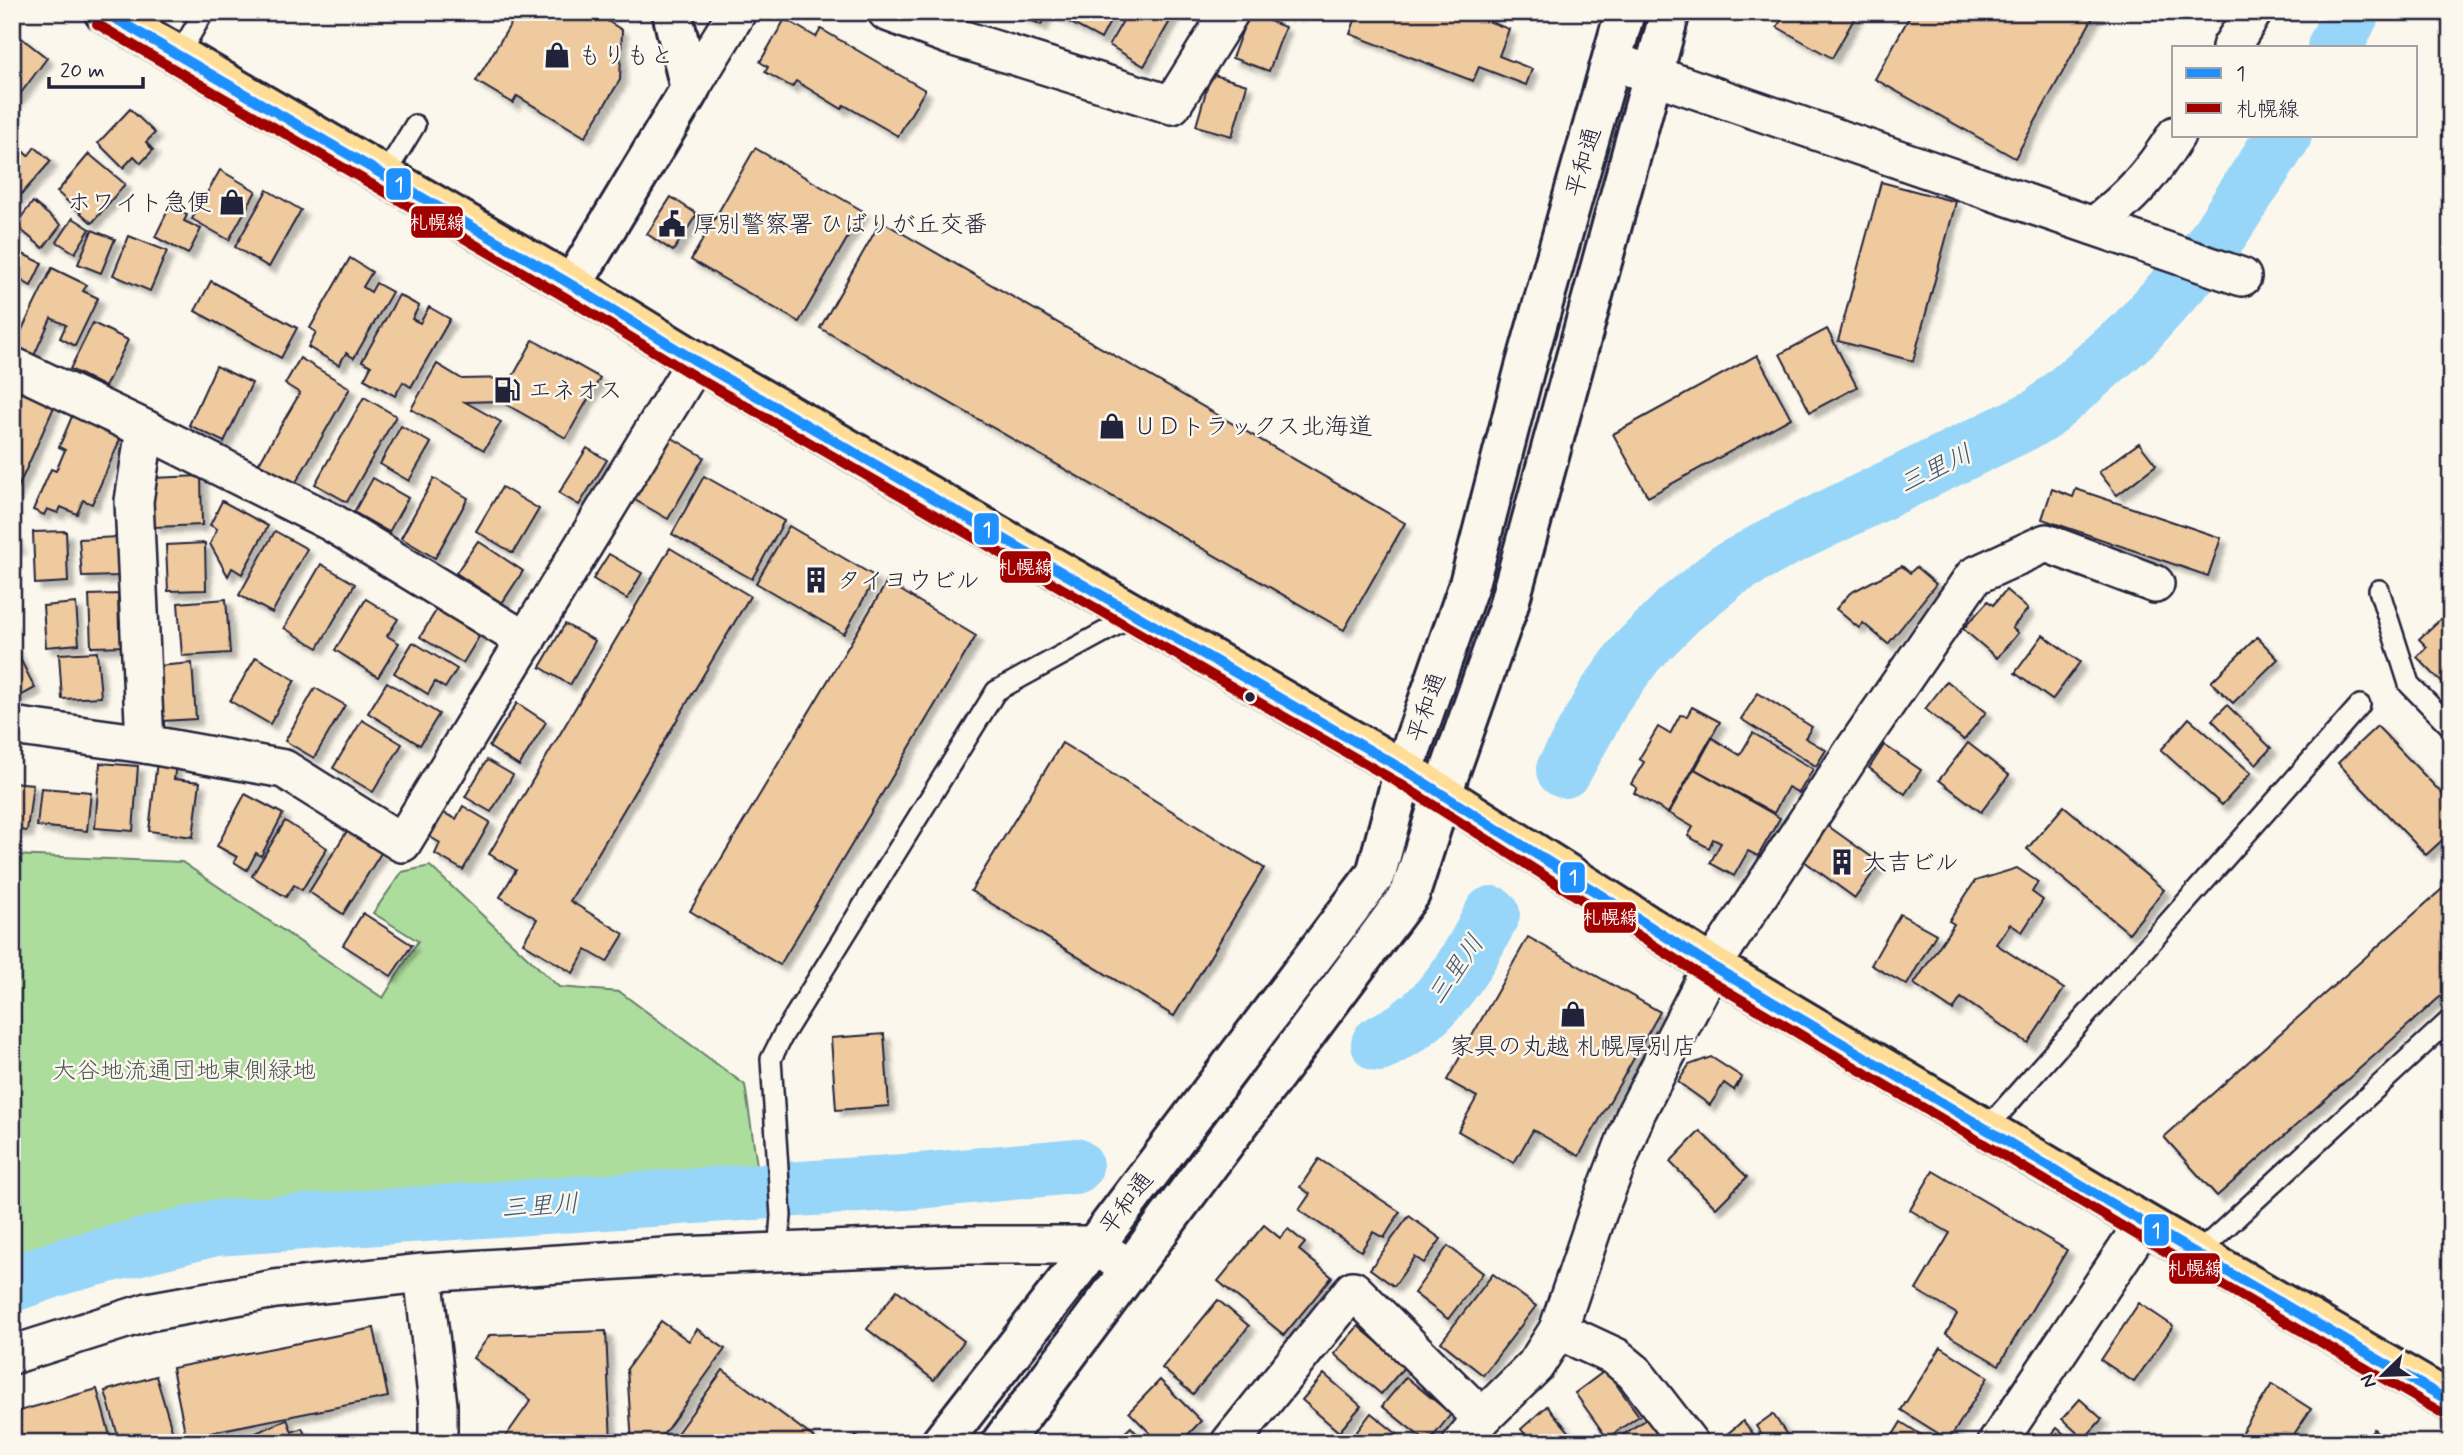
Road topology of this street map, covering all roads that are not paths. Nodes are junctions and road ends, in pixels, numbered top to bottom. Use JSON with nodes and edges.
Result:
{"nodes":[{"id":1,"x":104,"y":12,"type":"edge"},
{"id":2,"x":204,"y":12,"type":"edge"},
{"id":3,"x":673,"y":12,"type":"edge"},
{"id":4,"x":737,"y":12,"type":"edge"},
{"id":5,"x":887,"y":12,"type":"edge"},
{"id":6,"x":1230,"y":12,"type":"edge"},
{"id":7,"x":1625,"y":12,"type":"edge"},
{"id":8,"x":1670,"y":12,"type":"edge"},
{"id":9,"x":2253,"y":12,"type":"edge"},
{"id":10,"x":957,"y":24,"type":"edge"},
{"id":11,"x":2232,"y":46,"type":"edge"},
{"id":12,"x":178,"y":56,"type":"junction"},
{"id":13,"x":1612,"y":61,"type":"junction"},
{"id":14,"x":1653,"y":76,"type":"junction"},
{"id":15,"x":690,"y":89,"type":"junction"},
{"id":16,"x":415,"y":125,"type":"dead end"},
{"id":17,"x":2175,"y":136,"type":"edge"},
{"id":18,"x":384,"y":176,"type":"junction"},
{"id":19,"x":2094,"y":226,"type":"junction"},
{"id":20,"x":2234,"y":274,"type":"dead end"},
{"id":21,"x":572,"y":285,"type":"junction"},
{"id":22,"x":696,"y":361,"type":"junction"},
{"id":23,"x":12,"y":366,"type":"edge"},
{"id":24,"x":145,"y":429,"type":"junction"},
{"id":25,"x":2155,"y":584,"type":"dead end"},
{"id":26,"x":2379,"y":590,"type":"dead end"},
{"id":27,"x":1138,"y":614,"type":"junction"},
{"id":28,"x":526,"y":641,"type":"junction"},
{"id":29,"x":2360,"y":705,"type":"dead end"},
{"id":30,"x":12,"y":726,"type":"edge"},
{"id":31,"x":2451,"y":727,"type":"edge"},
{"id":32,"x":145,"y":744,"type":"junction"},
{"id":33,"x":1404,"y":770,"type":"junction"},
{"id":34,"x":1443,"y":793,"type":"junction"},
{"id":35,"x":1712,"y":966,"type":"junction"},
{"id":36,"x":2451,"y":1019,"type":"edge"},
{"id":37,"x":1986,"y":1129,"type":"junction"},
{"id":38,"x":2144,"y":1223,"type":"junction"},
{"id":39,"x":1095,"y":1245,"type":"junction"},
{"id":40,"x":778,"y":1252,"type":"junction"},
{"id":41,"x":2197,"y":1254,"type":"junction"},
{"id":42,"x":1131,"y":1270,"type":"junction"},
{"id":43,"x":423,"y":1273,"type":"junction"},
{"id":44,"x":1558,"y":1330,"type":"junction"},
{"id":45,"x":12,"y":1355,"type":"edge"},
{"id":46,"x":2451,"y":1402,"type":"edge"},
{"id":47,"x":1472,"y":1430,"type":"edge"},
{"id":48,"x":438,"y":1443,"type":"edge"},
{"id":49,"x":941,"y":1443,"type":"edge"},
{"id":50,"x":1001,"y":1443,"type":"edge"},
{"id":51,"x":1230,"y":1443,"type":"edge"},
{"id":52,"x":1689,"y":1443,"type":"edge"},
{"id":53,"x":1997,"y":1443,"type":"edge"}],
"edges":[{"from":1,"to":12,"type":"highway"},
{"from":2,"to":12,"type":"lane"},
{"from":3,"to":15,"type":"street"},
{"from":4,"to":15,"type":"street"},
{"from":5,"to":10,"type":"street"},
{"from":6,"to":10,"type":"street"},
{"from":7,"to":13,"type":"street","name":"平和通"},
{"from":8,"to":14,"type":"street","name":"平和通"},
{"from":9,"to":11,"type":"street"},
{"from":12,"to":18,"type":"highway"},
{"from":13,"to":14,"type":"street"},
{"from":13,"to":33,"type":"street","name":"平和通"},
{"from":14,"to":19,"type":"street"},
{"from":14,"to":34,"type":"street","name":"平和通"},
{"from":15,"to":21,"type":"street"},
{"from":16,"to":18,"type":"lane"},
{"from":17,"to":19,"type":"street"},
{"from":18,"to":21,"type":"highway"},
{"from":19,"to":20,"type":"street"},
{"from":21,"to":22,"type":"highway"},
{"from":22,"to":27,"type":"highway"},
{"from":22,"to":28,"type":"street"},
{"from":23,"to":24,"type":"street"},
{"from":24,"to":28,"type":"street"},
{"from":24,"to":32,"type":"street"},
{"from":25,"to":35,"type":"street"},
{"from":26,"to":31,"type":"lane"},
{"from":27,"to":33,"type":"highway"},
{"from":27,"to":40,"type":"lane"},
{"from":28,"to":32,"type":"street"},
{"from":29,"to":37,"type":"lane"},
{"from":30,"to":32,"type":"street"},
{"from":33,"to":34,"type":"highway"},
{"from":33,"to":39,"type":"street","name":"平和通"},
{"from":34,"to":35,"type":"highway"},
{"from":34,"to":42,"type":"street","name":"平和通"},
{"from":35,"to":37,"type":"highway"},
{"from":35,"to":44,"type":"street"},
{"from":36,"to":41,"type":"lane"},
{"from":37,"to":38,"type":"highway"},
{"from":38,"to":41,"type":"highway"},
{"from":38,"to":53,"type":"street"},
{"from":39,"to":40,"type":"street"},
{"from":39,"to":42,"type":"street"},
{"from":39,"to":49,"type":"street","name":"平和通"},
{"from":40,"to":43,"type":"street"},
{"from":41,"to":46,"type":"highway"},
{"from":42,"to":50,"type":"street","name":"平和通"},
{"from":43,"to":45,"type":"street"},
{"from":43,"to":48,"type":"street"},
{"from":44,"to":47,"type":"street"},
{"from":44,"to":52,"type":"street"},
{"from":47,"to":51,"type":"street"}]}
